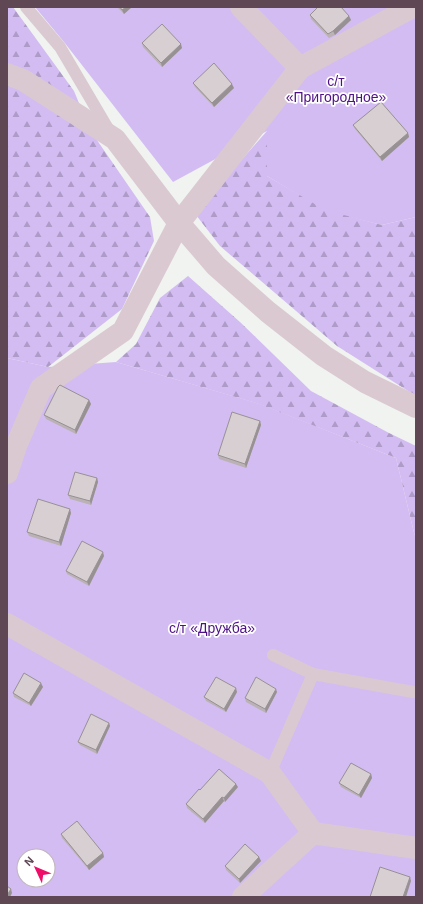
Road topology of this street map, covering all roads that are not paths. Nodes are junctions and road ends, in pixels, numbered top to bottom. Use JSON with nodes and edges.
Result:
{"nodes":[{"id":1,"x":26,"y":7,"type":"edge"},
{"id":2,"x":241,"y":7,"type":"edge"},
{"id":3,"x":412,"y":7,"type":"edge"},
{"id":4,"x":300,"y":68,"type":"junction"},
{"id":5,"x":7,"y":74,"type":"edge"},
{"id":6,"x":115,"y":140,"type":"junction"},
{"id":7,"x":179,"y":224,"type":"junction"},
{"id":8,"x":416,"y":408,"type":"edge"},
{"id":9,"x":7,"y":473,"type":"edge"},
{"id":10,"x":7,"y":624,"type":"edge"},
{"id":11,"x":273,"y":655,"type":"dead end"},
{"id":12,"x":313,"y":674,"type":"junction"},
{"id":13,"x":413,"y":692,"type":"dead end"},
{"id":14,"x":270,"y":772,"type":"junction"},
{"id":15,"x":313,"y":833,"type":"junction"},
{"id":16,"x":416,"y":848,"type":"edge"},
{"id":17,"x":243,"y":897,"type":"edge"}],
"edges":[{"from":1,"to":6,"type":"lane"},
{"from":2,"to":4,"type":"street"},
{"from":3,"to":4,"type":"street"},
{"from":4,"to":7,"type":"street"},
{"from":5,"to":6,"type":"street"},
{"from":6,"to":7,"type":"street"},
{"from":7,"to":8,"type":"street"},
{"from":7,"to":9,"type":"street"},
{"from":10,"to":14,"type":"street"},
{"from":11,"to":12,"type":"lane"},
{"from":12,"to":13,"type":"lane"},
{"from":12,"to":14,"type":"lane"},
{"from":14,"to":15,"type":"street"},
{"from":15,"to":16,"type":"street"},
{"from":15,"to":17,"type":"street"}]}
